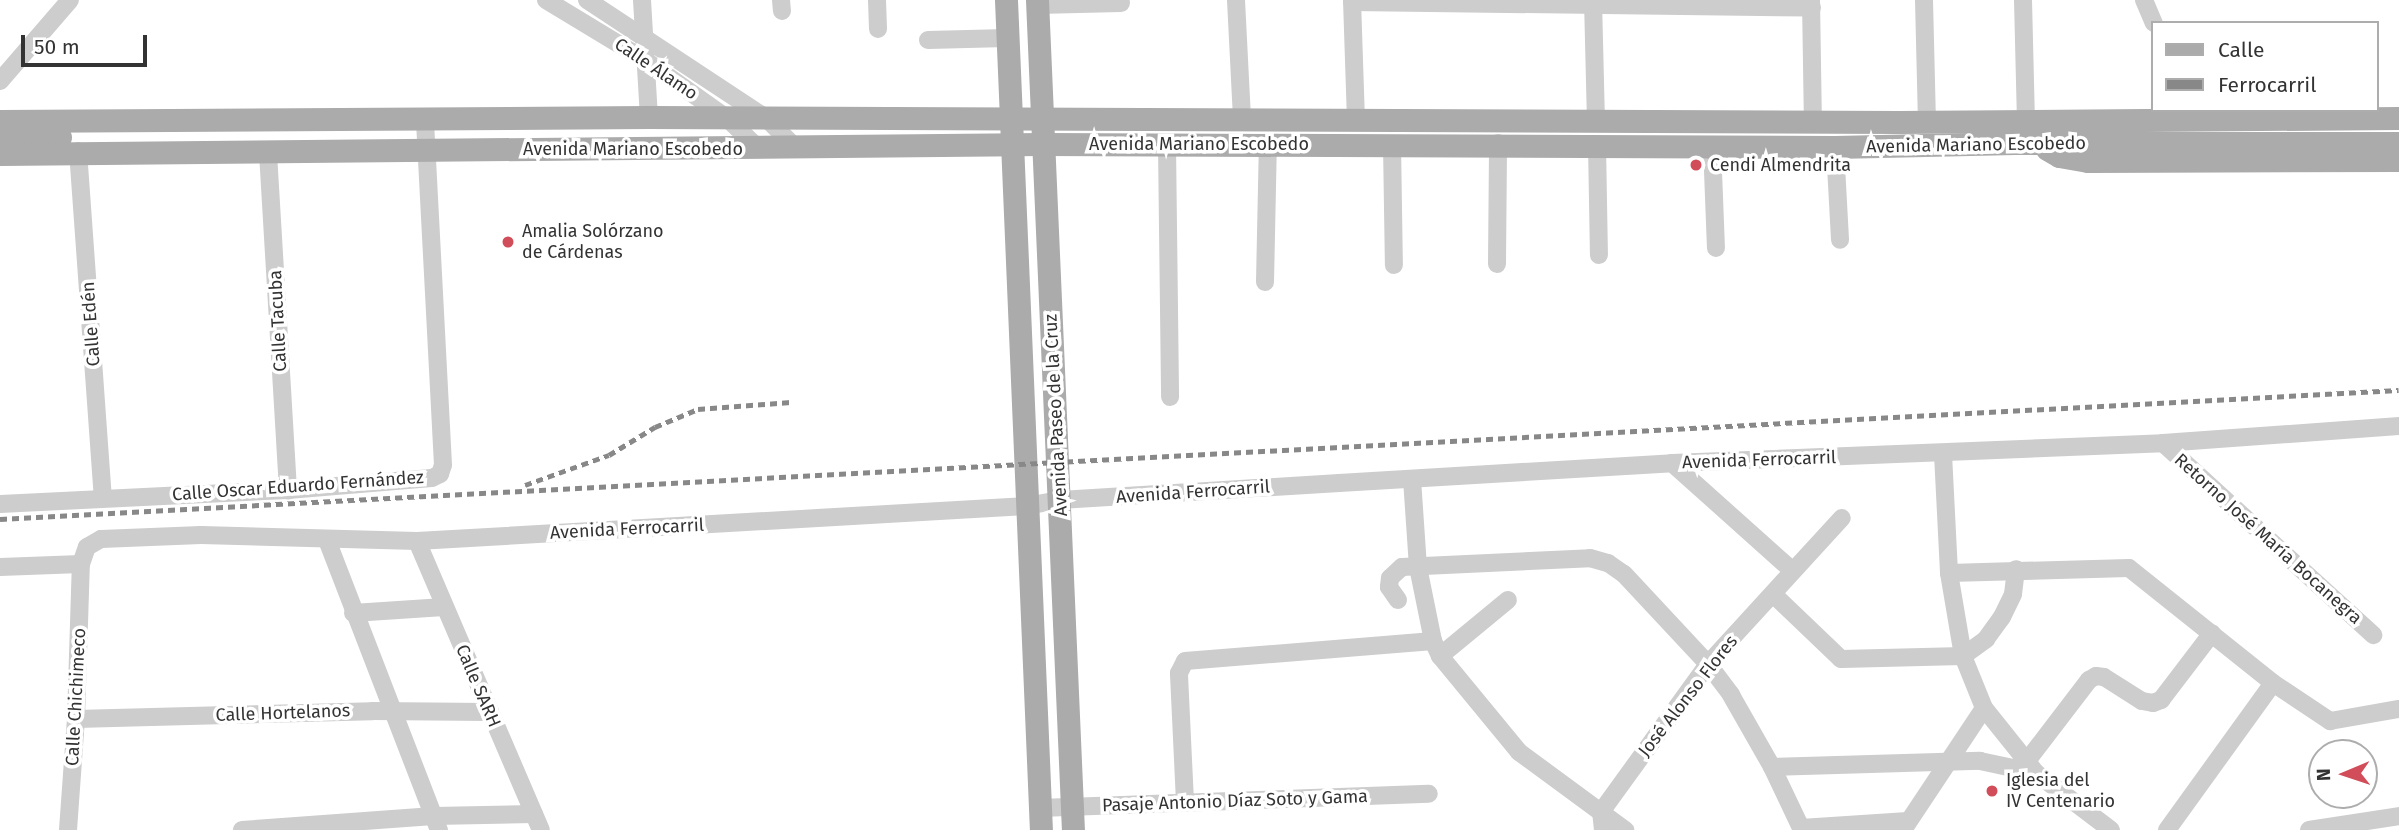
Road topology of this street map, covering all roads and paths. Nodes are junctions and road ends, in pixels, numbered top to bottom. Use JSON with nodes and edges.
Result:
{"nodes":[{"id":1,"x":70,"y":0,"type":"edge"},
{"id":2,"x":546,"y":0,"type":"edge"},
{"id":3,"x":587,"y":0,"type":"edge"},
{"id":4,"x":642,"y":0,"type":"edge"},
{"id":5,"x":877,"y":0,"type":"edge"},
{"id":6,"x":1006,"y":0,"type":"edge"},
{"id":7,"x":1236,"y":0,"type":"edge"},
{"id":8,"x":1924,"y":0,"type":"edge"},
{"id":9,"x":2023,"y":0,"type":"edge"},
{"id":10,"x":2144,"y":0,"type":"edge"},
{"id":11,"x":1352,"y":1,"type":"edge"},
{"id":12,"x":1462,"y":1,"type":"edge"},
{"id":13,"x":1037,"y":2,"type":"edge"},
{"id":14,"x":1121,"y":2,"type":"dead end"},
{"id":15,"x":1593,"y":2,"type":"edge"},
{"id":16,"x":1700,"y":3,"type":"edge"},
{"id":17,"x":1812,"y":4,"type":"edge"},
{"id":18,"x":2153,"y":21,"type":"edge"},
{"id":19,"x":878,"y":29,"type":"dead end"},
{"id":20,"x":644,"y":35,"type":"junction"},
{"id":21,"x":1007,"y":38,"type":"junction"},
{"id":22,"x":928,"y":40,"type":"dead end"},
{"id":23,"x":645,"y":60,"type":"junction"},
{"id":24,"x":0,"y":81,"type":"edge"},
{"id":25,"x":2194,"y":115,"type":"edge"},
{"id":26,"x":649,"y":117,"type":"junction"},
{"id":27,"x":728,"y":118,"type":"junction"},
{"id":28,"x":766,"y":118,"type":"junction"},
{"id":29,"x":2399,"y":118,"type":"edge"},
{"id":30,"x":1041,"y":119,"type":"junction"},
{"id":31,"x":1242,"y":119,"type":"junction"},
{"id":32,"x":1356,"y":119,"type":"junction"},
{"id":33,"x":1010,"y":120,"type":"junction"},
{"id":34,"x":0,"y":121,"type":"edge"},
{"id":35,"x":425,"y":121,"type":"junction"},
{"id":36,"x":1597,"y":121,"type":"junction"},
{"id":37,"x":1813,"y":121,"type":"junction"},
{"id":38,"x":2026,"y":121,"type":"junction"},
{"id":39,"x":1927,"y":122,"type":"junction"},
{"id":40,"x":1899,"y":133,"type":"junction"},
{"id":41,"x":0,"y":138,"type":"edge"},
{"id":42,"x":1498,"y":143,"type":"junction"},
{"id":43,"x":2039,"y":143,"type":"junction"},
{"id":44,"x":2399,"y":143,"type":"edge"},
{"id":45,"x":1011,"y":144,"type":"junction"},
{"id":46,"x":1042,"y":144,"type":"junction"},
{"id":47,"x":1268,"y":144,"type":"junction"},
{"id":48,"x":1392,"y":144,"type":"junction"},
{"id":49,"x":1167,"y":145,"type":"junction"},
{"id":50,"x":1597,"y":145,"type":"junction"},
{"id":51,"x":1712,"y":145,"type":"junction"},
{"id":52,"x":794,"y":146,"type":"junction"},
{"id":53,"x":1835,"y":147,"type":"junction"},
{"id":54,"x":758,"y":148,"type":"junction"},
{"id":55,"x":164,"y":151,"type":"junction"},
{"id":56,"x":425,"y":151,"type":"junction"},
{"id":57,"x":78,"y":152,"type":"junction"},
{"id":58,"x":268,"y":153,"type":"junction"},
{"id":59,"x":0,"y":154,"type":"edge"},
{"id":60,"x":2399,"y":160,"type":"edge"},
{"id":61,"x":1840,"y":240,"type":"dead end"},
{"id":62,"x":1716,"y":248,"type":"dead end"},
{"id":63,"x":1599,"y":255,"type":"dead end"},
{"id":64,"x":1497,"y":264,"type":"dead end"},
{"id":65,"x":1394,"y":265,"type":"dead end"},
{"id":66,"x":1265,"y":282,"type":"dead end"},
{"id":67,"x":1170,"y":397,"type":"dead end"},
{"id":68,"x":2399,"y":426,"type":"edge"},
{"id":69,"x":2163,"y":443,"type":"junction"},
{"id":70,"x":1943,"y":454,"type":"junction"},
{"id":71,"x":1672,"y":463,"type":"junction"},
{"id":72,"x":1412,"y":479,"type":"junction"},
{"id":73,"x":288,"y":490,"type":"junction"},
{"id":74,"x":103,"y":497,"type":"junction"},
{"id":75,"x":1060,"y":500,"type":"junction"},
{"id":76,"x":0,"y":504,"type":"edge"},
{"id":77,"x":1026,"y":506,"type":"junction"},
{"id":78,"x":1842,"y":518,"type":"dead end"},
{"id":79,"x":327,"y":540,"type":"junction"},
{"id":80,"x":417,"y":541,"type":"junction"},
{"id":81,"x":81,"y":564,"type":"junction"},
{"id":82,"x":0,"y":567,"type":"edge"},
{"id":83,"x":1418,"y":567,"type":"junction"},
{"id":84,"x":2016,"y":569,"type":"junction"},
{"id":85,"x":1793,"y":572,"type":"junction"},
{"id":86,"x":1949,"y":573,"type":"junction"},
{"id":87,"x":1773,"y":594,"type":"junction"},
{"id":88,"x":1398,"y":600,"type":"dead end"},
{"id":89,"x":1508,"y":600,"type":"dead end"},
{"id":90,"x":444,"y":607,"type":"junction"},
{"id":91,"x":354,"y":613,"type":"junction"},
{"id":92,"x":2212,"y":633,"type":"junction"},
{"id":93,"x":2373,"y":635,"type":"dead end"},
{"id":94,"x":1436,"y":648,"type":"junction"},
{"id":95,"x":1963,"y":656,"type":"junction"},
{"id":96,"x":1708,"y":664,"type":"junction"},
{"id":97,"x":2273,"y":683,"type":"junction"},
{"id":98,"x":1984,"y":708,"type":"junction"},
{"id":99,"x":2399,"y":709,"type":"edge"},
{"id":100,"x":392,"y":712,"type":"junction"},
{"id":101,"x":489,"y":712,"type":"junction"},
{"id":102,"x":76,"y":719,"type":"junction"},
{"id":103,"x":1947,"y":763,"type":"junction"},
{"id":104,"x":1772,"y":767,"type":"junction"},
{"id":105,"x":2031,"y":767,"type":"junction"},
{"id":106,"x":1429,"y":794,"type":"dead end"},
{"id":107,"x":1185,"y":802,"type":"junction"},
{"id":108,"x":1072,"y":807,"type":"junction"},
{"id":109,"x":2399,"y":816,"type":"edge"},
{"id":110,"x":1040,"y":819,"type":"edge"},
{"id":111,"x":1602,"y":821,"type":"edge"},
{"id":112,"x":538,"y":822,"type":"edge"},
{"id":113,"x":436,"y":823,"type":"edge"},
{"id":114,"x":1905,"y":826,"type":"edge"},
{"id":115,"x":1801,"y":828,"type":"edge"},
{"id":116,"x":68,"y":830,"type":"edge"},
{"id":117,"x":242,"y":830,"type":"edge"},
{"id":118,"x":1073,"y":830,"type":"edge"},
{"id":119,"x":1625,"y":830,"type":"edge"},
{"id":120,"x":2111,"y":830,"type":"edge"},
{"id":121,"x":2167,"y":830,"type":"edge"},
{"id":122,"x":2309,"y":830,"type":"edge"}],
"edges":[{"from":1,"to":24,"type":"street"},
{"from":2,"to":23,"type":"street","name":"Calle Álamo"},
{"from":3,"to":20,"type":"street","name":"Calle Álamo"},
{"from":4,"to":20,"type":"street"},
{"from":5,"to":19,"type":"street"},
{"from":6,"to":21,"type":"main road","name":"Avenida Paseo de la Cruz"},
{"from":7,"to":31,"type":"street"},
{"from":8,"to":39,"type":"street"},
{"from":9,"to":38,"type":"street"},
{"from":10,"to":18,"type":"street"},
{"from":11,"to":12,"type":"street"},
{"from":11,"to":32,"type":"street"},
{"from":12,"to":15,"type":"street"},
{"from":13,"to":14,"type":"street"},
{"from":13,"to":30,"type":"main road","name":"Avenida Paseo de la Cruz"},
{"from":15,"to":16,"type":"street"},
{"from":15,"to":36,"type":"street"},
{"from":16,"to":17,"type":"street"},
{"from":17,"to":37,"type":"street"},
{"from":20,"to":23,"type":"street"},
{"from":20,"to":28,"type":"street","name":"Calle Álamo"},
{"from":21,"to":22,"type":"street"},
{"from":21,"to":33,"type":"main road","name":"Avenida Paseo de la Cruz"},
{"from":23,"to":26,"type":"street"},
{"from":23,"to":27,"type":"street","name":"Calle Álamo"},
{"from":25,"to":29,"type":"main road","name":"Avenida Mariano Escobedo"},
{"from":25,"to":38,"type":"main road","name":"Avenida Mariano Escobedo"},
{"from":26,"to":27,"type":"main road","name":"Avenida Mariano Escobedo"},
{"from":26,"to":35,"type":"main road","name":"Avenida Mariano Escobedo"},
{"from":27,"to":28,"type":"main road","name":"Avenida Mariano Escobedo"},
{"from":27,"to":54,"type":"street","name":"Calle Álamo"},
{"from":28,"to":33,"type":"main road","name":"Avenida Mariano Escobedo"},
{"from":28,"to":52,"type":"street","name":"Calle Álamo"},
{"from":30,"to":31,"type":"main road","name":"Avenida Mariano Escobedo"},
{"from":30,"to":33,"type":"main road","name":"Avenida Mariano Escobedo"},
{"from":30,"to":46,"type":"main road","name":"Avenida Paseo de la Cruz"},
{"from":31,"to":32,"type":"main road","name":"Avenida Mariano Escobedo"},
{"from":32,"to":36,"type":"main road","name":"Avenida Mariano Escobedo"},
{"from":33,"to":45,"type":"main road","name":"Avenida Paseo de la Cruz"},
{"from":34,"to":35,"type":"main road","name":"Avenida Mariano Escobedo"},
{"from":35,"to":56,"type":"street"},
{"from":36,"to":37,"type":"main road","name":"Avenida Mariano Escobedo"},
{"from":37,"to":40,"type":"main road","name":"Avenida Mariano Escobedo"},
{"from":38,"to":39,"type":"main road","name":"Avenida Mariano Escobedo"},
{"from":39,"to":40,"type":"main road","name":"Avenida Mariano Escobedo"},
{"from":40,"to":43,"type":"main road","name":"Avenida Mariano Escobedo"},
{"from":40,"to":53,"type":"main road","name":"Avenida Mariano Escobedo"},
{"from":41,"to":55,"type":"main road"},
{"from":42,"to":48,"type":"main road","name":"Avenida Mariano Escobedo"},
{"from":42,"to":50,"type":"main road","name":"Avenida Mariano Escobedo"},
{"from":42,"to":64,"type":"street"},
{"from":43,"to":44,"type":"main road","name":"Avenida Mariano Escobedo"},
{"from":43,"to":60,"type":"main road"},
{"from":45,"to":46,"type":"main road","name":"Avenida Mariano Escobedo"},
{"from":45,"to":52,"type":"main road","name":"Avenida Mariano Escobedo"},
{"from":45,"to":77,"type":"main road","name":"Avenida Paseo de la Cruz"},
{"from":46,"to":49,"type":"main road","name":"Avenida Mariano Escobedo"},
{"from":46,"to":75,"type":"main road","name":"Avenida Paseo de la Cruz"},
{"from":47,"to":48,"type":"main road","name":"Avenida Mariano Escobedo"},
{"from":47,"to":49,"type":"main road","name":"Avenida Mariano Escobedo"},
{"from":47,"to":66,"type":"street"},
{"from":48,"to":65,"type":"street"},
{"from":49,"to":67,"type":"street"},
{"from":50,"to":51,"type":"main road","name":"Avenida Mariano Escobedo"},
{"from":50,"to":63,"type":"street"},
{"from":51,"to":53,"type":"main road","name":"Avenida Mariano Escobedo"},
{"from":51,"to":62,"type":"street"},
{"from":52,"to":54,"type":"main road","name":"Avenida Mariano Escobedo"},
{"from":53,"to":61,"type":"street"},
{"from":54,"to":56,"type":"main road","name":"Avenida Mariano Escobedo"},
{"from":55,"to":57,"type":"main road","name":"Avenida Mariano Escobedo"},
{"from":55,"to":58,"type":"main road","name":"Avenida Mariano Escobedo"},
{"from":56,"to":58,"type":"main road","name":"Avenida Mariano Escobedo"},
{"from":56,"to":73,"type":"street","name":"Calle Oscar Eduardo Fernández"},
{"from":57,"to":59,"type":"main road","name":"Avenida Mariano Escobedo"},
{"from":57,"to":74,"type":"street","name":"Calle Edén"},
{"from":58,"to":73,"type":"street","name":"Calle Tacuba"},
{"from":68,"to":69,"type":"street","name":"Avenida Ferrocarril"},
{"from":69,"to":70,"type":"street","name":"Avenida Ferrocarril"},
{"from":69,"to":93,"type":"street","name":"Retorno José María Bocanegra"},
{"from":70,"to":71,"type":"street","name":"Avenida Ferrocarril"},
{"from":70,"to":86,"type":"street"},
{"from":71,"to":72,"type":"street","name":"Avenida Ferrocarril"},
{"from":71,"to":85,"type":"street"},
{"from":72,"to":75,"type":"street","name":"Avenida Ferrocarril"},
{"from":72,"to":83,"type":"street"},
{"from":73,"to":74,"type":"street","name":"Calle Oscar Eduardo Fernández"},
{"from":74,"to":76,"type":"street","name":"Calle Oscar Eduardo Fernández"},
{"from":75,"to":77,"type":"street","name":"Avenida Ferrocarril"},
{"from":75,"to":108,"type":"main road","name":"Avenida Paseo de la Cruz"},
{"from":77,"to":80,"type":"street","name":"Avenida Ferrocarril"},
{"from":77,"to":110,"type":"main road","name":"Avenida Paseo de la Cruz"},
{"from":78,"to":85,"type":"street","name":"José Alonso Flores"},
{"from":79,"to":80,"type":"street","name":"Avenida Ferrocarril"},
{"from":79,"to":81,"type":"street","name":"Avenida Ferrocarril"},
{"from":79,"to":91,"type":"street"},
{"from":80,"to":90,"type":"street","name":"Calle SARH"},
{"from":81,"to":82,"type":"street"},
{"from":81,"to":102,"type":"street","name":"Calle Chichimeco"},
{"from":83,"to":88,"type":"street"},
{"from":83,"to":94,"type":"street"},
{"from":83,"to":96,"type":"street"},
{"from":84,"to":86,"type":"street"},
{"from":84,"to":92,"type":"street"},
{"from":84,"to":95,"type":"street"},
{"from":85,"to":87,"type":"street","name":"José Alonso Flores"},
{"from":86,"to":95,"type":"street"},
{"from":87,"to":95,"type":"street"},
{"from":87,"to":96,"type":"street","name":"José Alonso Flores"},
{"from":89,"to":94,"type":"street"},
{"from":90,"to":91,"type":"street"},
{"from":90,"to":101,"type":"street","name":"Calle SARH"},
{"from":91,"to":100,"type":"street"},
{"from":92,"to":97,"type":"street"},
{"from":92,"to":105,"type":"street"},
{"from":94,"to":107,"type":"street"},
{"from":94,"to":111,"type":"street"},
{"from":95,"to":98,"type":"street"},
{"from":96,"to":104,"type":"street"},
{"from":96,"to":111,"type":"street","name":"José Alonso Flores"},
{"from":97,"to":99,"type":"street"},
{"from":97,"to":121,"type":"street"},
{"from":98,"to":103,"type":"street"},
{"from":98,"to":105,"type":"street"},
{"from":100,"to":101,"type":"street","name":"Calle Hortelanos"},
{"from":100,"to":102,"type":"street","name":"Calle Hortelanos"},
{"from":100,"to":113,"type":"street"},
{"from":101,"to":112,"type":"street","name":"Calle SARH"},
{"from":102,"to":116,"type":"street","name":"Calle Chichimeco"},
{"from":103,"to":104,"type":"street"},
{"from":103,"to":105,"type":"street"},
{"from":103,"to":114,"type":"street"},
{"from":104,"to":115,"type":"street"},
{"from":105,"to":120,"type":"street"},
{"from":106,"to":107,"type":"street","name":"Pasaje Antonio Díaz Soto y Gama"},
{"from":107,"to":108,"type":"street","name":"Pasaje Antonio Díaz Soto y Gama"},
{"from":108,"to":110,"type":"street","name":"Pasaje Antonio Díaz Soto y Gama"},
{"from":108,"to":118,"type":"main road","name":"Avenida Paseo de la Cruz"},
{"from":109,"to":122,"type":"street"},
{"from":111,"to":119,"type":"street"},
{"from":112,"to":113,"type":"street"},
{"from":113,"to":117,"type":"street"},
{"from":114,"to":115,"type":"street"}]}
